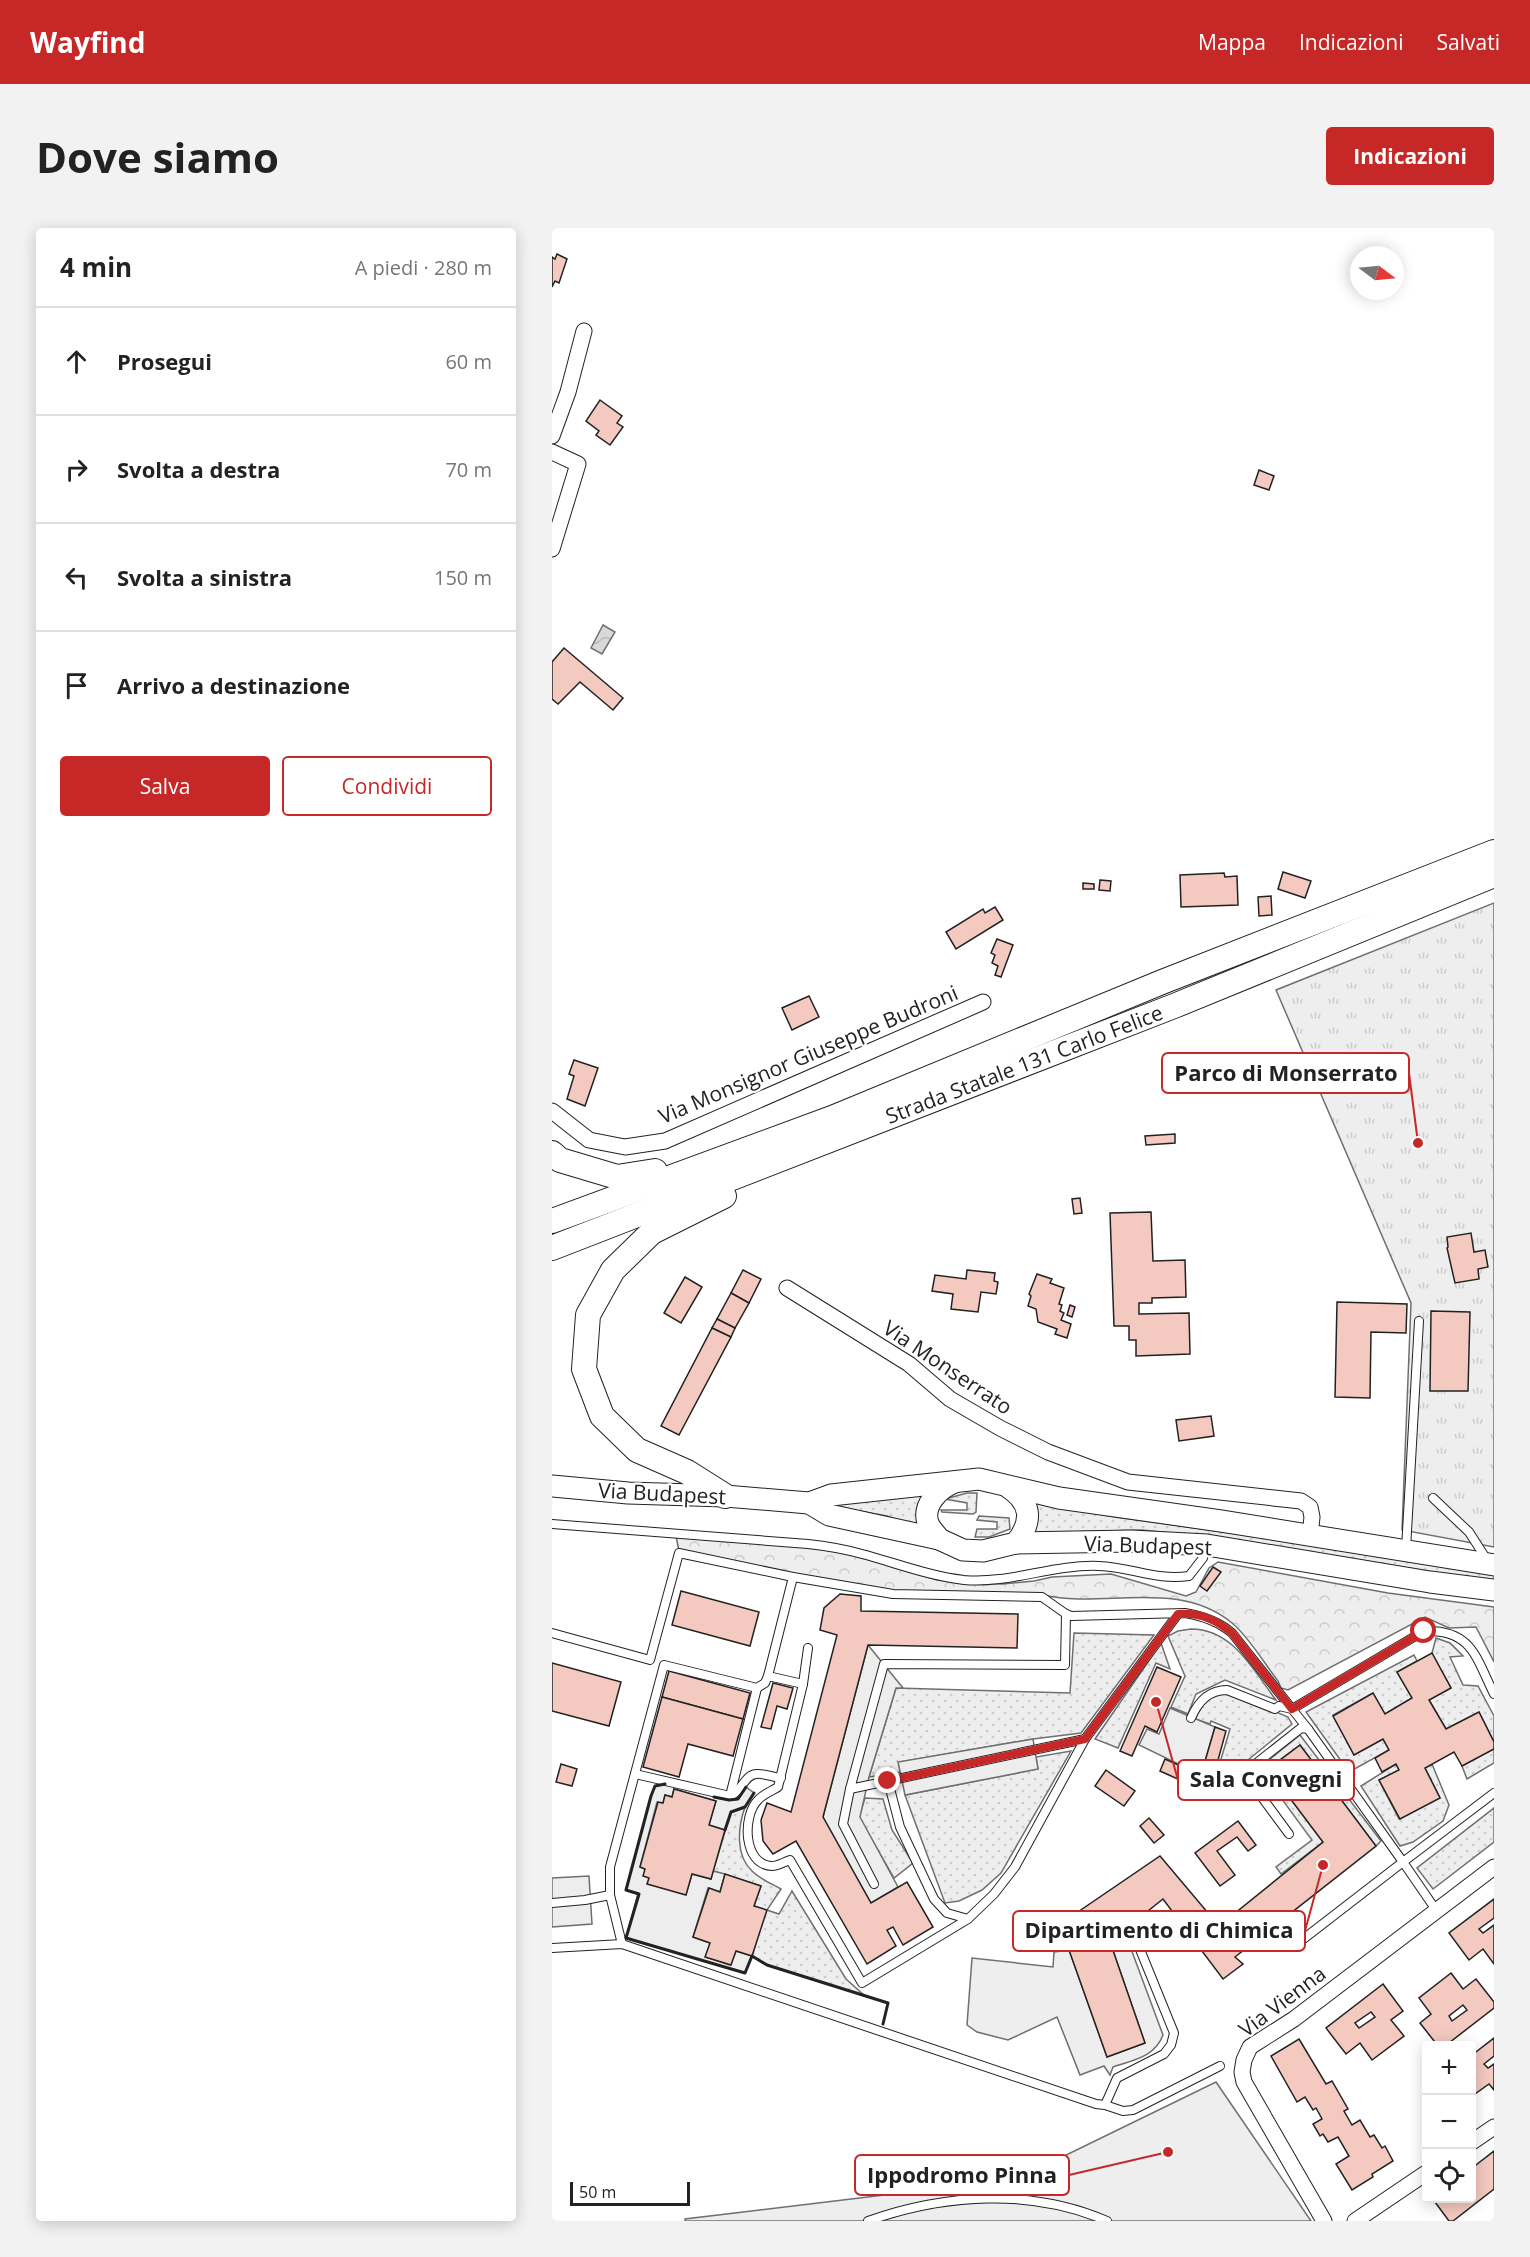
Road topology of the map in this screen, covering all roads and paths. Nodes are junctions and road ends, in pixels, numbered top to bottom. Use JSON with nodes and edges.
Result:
{"nodes":[{"id":1,"x":584,"y":331,"type":"dead end"},
{"id":2,"x":552,"y":436,"type":"edge"},
{"id":3,"x":552,"y":452,"type":"edge"},
{"id":4,"x":552,"y":549,"type":"edge"},
{"id":5,"x":1494,"y":852,"type":"edge"},
{"id":6,"x":1494,"y":875,"type":"edge"},
{"id":7,"x":983,"y":1002,"type":"dead end"},
{"id":8,"x":552,"y":1110,"type":"edge"},
{"id":9,"x":832,"y":1118,"type":"junction"},
{"id":10,"x":878,"y":1121,"type":"junction"},
{"id":11,"x":552,"y":1153,"type":"edge"},
{"id":12,"x":552,"y":1221,"type":"edge"},
{"id":13,"x":552,"y":1248,"type":"edge"},
{"id":14,"x":787,"y":1288,"type":"dead end"},
{"id":15,"x":1419,"y":1321,"type":"dead end"},
{"id":16,"x":958,"y":1481,"type":"junction"},
{"id":17,"x":552,"y":1486,"type":"edge"},
{"id":18,"x":1008,"y":1487,"type":"junction"},
{"id":19,"x":725,"y":1496,"type":"junction"},
{"id":20,"x":1433,"y":1498,"type":"dead end"},
{"id":21,"x":809,"y":1503,"type":"junction"},
{"id":22,"x":552,"y":1524,"type":"edge"},
{"id":23,"x":1310,"y":1536,"type":"junction"},
{"id":24,"x":939,"y":1539,"type":"junction"},
{"id":25,"x":1016,"y":1543,"type":"junction"},
{"id":26,"x":1207,"y":1545,"type":"junction"},
{"id":27,"x":1406,"y":1551,"type":"junction"},
{"id":28,"x":1492,"y":1564,"type":"edge"},
{"id":29,"x":793,"y":1577,"type":"junction"},
{"id":30,"x":1494,"y":1590,"type":"edge"},
{"id":31,"x":1066,"y":1614,"type":"junction"},
{"id":32,"x":1178,"y":1614,"type":"junction"},
{"id":33,"x":552,"y":1633,"type":"edge"},
{"id":34,"x":808,"y":1648,"type":"dead end"},
{"id":35,"x":650,"y":1660,"type":"junction"},
{"id":36,"x":664,"y":1665,"type":"junction"},
{"id":37,"x":768,"y":1676,"type":"junction"},
{"id":38,"x":803,"y":1684,"type":"junction"},
{"id":39,"x":758,"y":1688,"type":"junction"},
{"id":40,"x":1494,"y":1694,"type":"edge"},
{"id":41,"x":1292,"y":1709,"type":"junction"},
{"id":42,"x":1191,"y":1718,"type":"dead end"},
{"id":43,"x":1308,"y":1729,"type":"junction"},
{"id":44,"x":1085,"y":1739,"type":"junction"},
{"id":45,"x":635,"y":1774,"type":"junction"},
{"id":46,"x":781,"y":1778,"type":"junction"},
{"id":47,"x":888,"y":1781,"type":"junction"},
{"id":48,"x":850,"y":1789,"type":"junction"},
{"id":49,"x":1494,"y":1792,"type":"edge"},
{"id":50,"x":730,"y":1796,"type":"junction"},
{"id":51,"x":1288,"y":1834,"type":"dead end"},
{"id":52,"x":1403,"y":1862,"type":"junction"},
{"id":53,"x":1494,"y":1867,"type":"edge"},
{"id":54,"x":874,"y":1884,"type":"dead end"},
{"id":55,"x":610,"y":1895,"type":"junction"},
{"id":56,"x":552,"y":1903,"type":"edge"},
{"id":57,"x":1436,"y":1910,"type":"junction"},
{"id":58,"x":968,"y":1919,"type":"junction"},
{"id":59,"x":1302,"y":1940,"type":"dead end"},
{"id":60,"x":1137,"y":1942,"type":"dead end"},
{"id":61,"x":622,"y":1944,"type":"junction"},
{"id":62,"x":552,"y":1948,"type":"edge"},
{"id":63,"x":1220,"y":2066,"type":"dead end"},
{"id":64,"x":1105,"y":2105,"type":"junction"},
{"id":65,"x":1494,"y":2127,"type":"edge"},
{"id":66,"x":1476,"y":2139,"type":"edge"},
{"id":67,"x":1422,"y":2176,"type":"edge"},
{"id":68,"x":1360,"y":2220,"type":"edge"},
{"id":69,"x":868,"y":2221,"type":"edge"},
{"id":70,"x":1107,"y":2221,"type":"edge"},
{"id":71,"x":1324,"y":2221,"type":"edge"}],
"edges":[{"from":1,"to":2,"type":"street"},
{"from":3,"to":4,"type":"street"},
{"from":5,"to":9,"type":"highway","name":"Strada Statale 131 Carlo Felice"},
{"from":6,"to":10,"type":"highway","name":"Strada Statale 131 Carlo Felice"},
{"from":7,"to":8,"type":"street","name":"Via Monsignor Giuseppe Budroni"},
{"from":9,"to":11,"type":"highway"},
{"from":9,"to":12,"type":"highway","name":"Strada Statale 131 Carlo Felice"},
{"from":10,"to":13,"type":"highway","name":"Strada Statale 131 Carlo Felice"},
{"from":10,"to":19,"type":"highway"},
{"from":14,"to":23,"type":"street","name":"Via Monserrato"},
{"from":15,"to":27,"type":"lane"},
{"from":16,"to":18,"type":"main road","name":"Via Budapest"},
{"from":16,"to":21,"type":"main road","name":"Via Budapest"},
{"from":16,"to":24,"type":"main road"},
{"from":17,"to":19,"type":"main road","name":"Via Budapest"},
{"from":18,"to":23,"type":"main road","name":"Via Budapest"},
{"from":18,"to":25,"type":"main road"},
{"from":19,"to":21,"type":"main road","name":"Via Budapest"},
{"from":20,"to":28,"type":"lane"},
{"from":21,"to":24,"type":"main road","name":"Via Budapest"},
{"from":22,"to":26,"type":"lane"},
{"from":23,"to":27,"type":"main road","name":"Via Budapest"},
{"from":24,"to":25,"type":"main road","name":"Via Budapest"},
{"from":25,"to":26,"type":"main road","name":"Via Budapest"},
{"from":26,"to":30,"type":"main road","name":"Via Budapest"},
{"from":27,"to":28,"type":"main road","name":"Via Budapest"},
{"from":29,"to":31,"type":"lane"},
{"from":29,"to":35,"type":"lane"},
{"from":29,"to":37,"type":"lane"},
{"from":31,"to":32,"type":"lane"},
{"from":31,"to":48,"type":"lane"},
{"from":32,"to":41,"type":"lane"},
{"from":32,"to":44,"type":"lane"},
{"from":33,"to":35,"type":"lane"},
{"from":34,"to":38,"type":"lane"},
{"from":35,"to":36,"type":"lane"},
{"from":36,"to":39,"type":"lane"},
{"from":36,"to":45,"type":"lane"},
{"from":37,"to":38,"type":"lane"},
{"from":37,"to":39,"type":"lane"},
{"from":38,"to":46,"type":"lane"},
{"from":39,"to":50,"type":"lane"},
{"from":40,"to":41,"type":"lane"},
{"from":41,"to":42,"type":"lane"},
{"from":41,"to":43,"type":"lane"},
{"from":43,"to":51,"type":"lane"},
{"from":43,"to":52,"type":"lane"},
{"from":44,"to":47,"type":"lane"},
{"from":44,"to":58,"type":"lane"},
{"from":45,"to":50,"type":"lane"},
{"from":45,"to":55,"type":"lane"},
{"from":46,"to":50,"type":"lane"},
{"from":46,"to":58,"type":"lane"},
{"from":47,"to":48,"type":"lane"},
{"from":47,"to":58,"type":"lane"},
{"from":48,"to":54,"type":"lane"},
{"from":49,"to":52,"type":"lane"},
{"from":52,"to":57,"type":"lane"},
{"from":52,"to":59,"type":"lane"},
{"from":53,"to":57,"type":"street","name":"Via Vienna"},
{"from":55,"to":56,"type":"lane"},
{"from":55,"to":61,"type":"lane"},
{"from":57,"to":71,"type":"street","name":"Via Vienna"},
{"from":60,"to":64,"type":"lane"},
{"from":61,"to":62,"type":"lane"},
{"from":61,"to":64,"type":"lane"},
{"from":63,"to":64,"type":"lane"},
{"from":65,"to":66,"type":"street"},
{"from":67,"to":68,"type":"street"},
{"from":69,"to":70,"type":"lane"}]}
